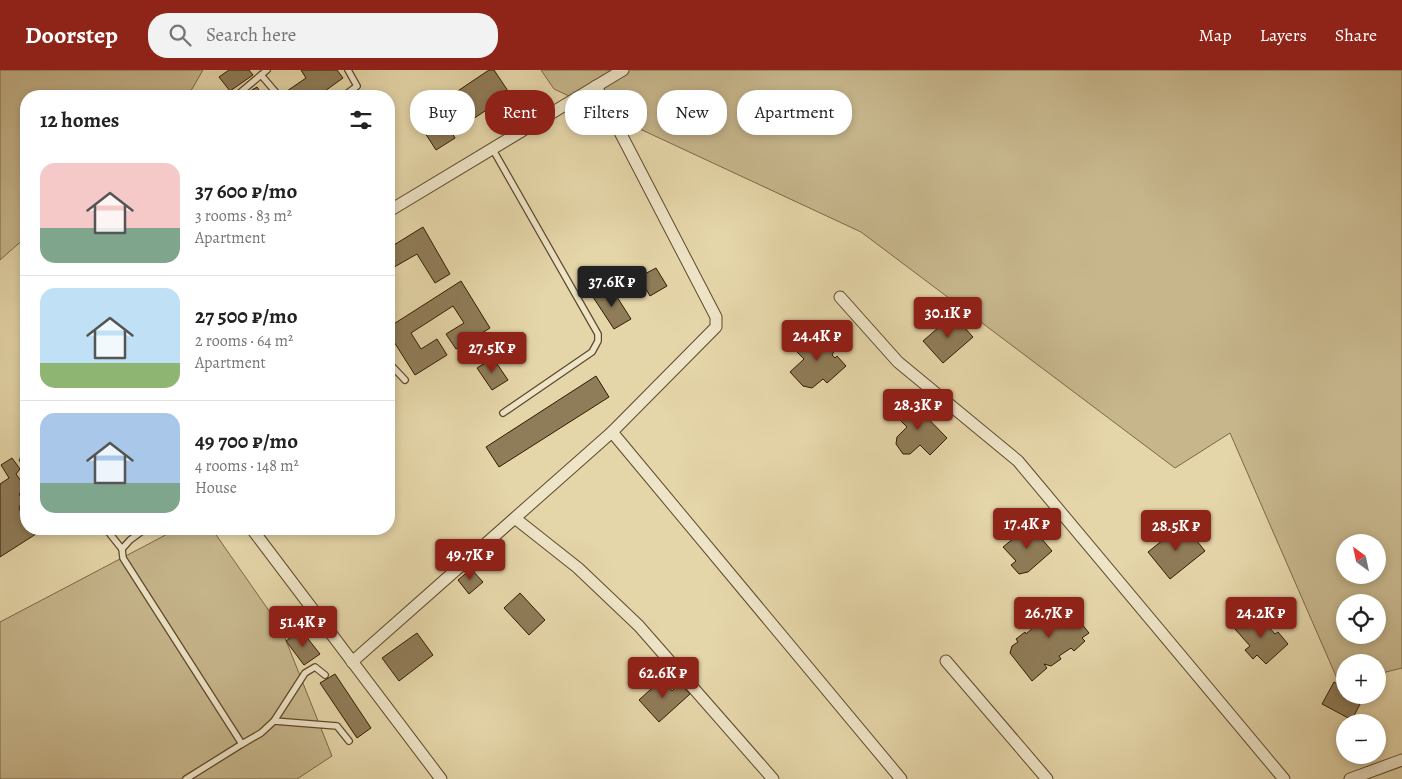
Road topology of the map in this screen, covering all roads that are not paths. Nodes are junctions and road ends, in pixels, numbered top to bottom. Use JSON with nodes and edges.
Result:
{"nodes":[{"id":1,"x":348,"y":70,"type":"edge"},
{"id":2,"x":624,"y":70,"type":"edge"},
{"id":3,"x":264,"y":72,"type":"edge"},
{"id":4,"x":596,"y":86,"type":"junction"},
{"id":5,"x":243,"y":90,"type":"edge"},
{"id":6,"x":275,"y":90,"type":"edge"},
{"id":7,"x":352,"y":90,"type":"edge"},
{"id":8,"x":492,"y":148,"type":"junction"},
{"id":9,"x":395,"y":206,"type":"edge"},
{"id":10,"x":840,"y":297,"type":"dead end"},
{"id":11,"x":395,"y":368,"type":"edge"},
{"id":12,"x":406,"y":380,"type":"dead end"},
{"id":13,"x":503,"y":412,"type":"dead end"},
{"id":14,"x":612,"y":432,"type":"junction"},
{"id":15,"x":516,"y":519,"type":"junction"},
{"id":16,"x":111,"y":535,"type":"edge"},
{"id":17,"x":137,"y":535,"type":"edge"},
{"id":18,"x":257,"y":535,"type":"edge"},
{"id":19,"x":122,"y":549,"type":"junction"},
{"id":20,"x":946,"y":661,"type":"dead end"},
{"id":21,"x":352,"y":662,"type":"junction"},
{"id":22,"x":325,"y":675,"type":"dead end"},
{"id":23,"x":274,"y":721,"type":"junction"},
{"id":24,"x":349,"y":741,"type":"dead end"},
{"id":25,"x":242,"y":744,"type":"junction"},
{"id":26,"x":1402,"y":760,"type":"edge"},
{"id":27,"x":186,"y":779,"type":"edge"},
{"id":28,"x":441,"y":779,"type":"edge"},
{"id":29,"x":773,"y":779,"type":"edge"},
{"id":30,"x":901,"y":779,"type":"edge"},
{"id":31,"x":1047,"y":779,"type":"edge"},
{"id":32,"x":1284,"y":779,"type":"edge"},
{"id":33,"x":1350,"y":779,"type":"edge"}],
"edges":[{"from":1,"to":7,"type":"lane"},
{"from":2,"to":4,"type":"street"},
{"from":3,"to":5,"type":"lane"},
{"from":3,"to":6,"type":"lane"},
{"from":4,"to":8,"type":"street"},
{"from":4,"to":14,"type":"street"},
{"from":8,"to":9,"type":"street"},
{"from":8,"to":13,"type":"lane"},
{"from":10,"to":32,"type":"street"},
{"from":11,"to":12,"type":"lane"},
{"from":14,"to":15,"type":"street"},
{"from":14,"to":30,"type":"street"},
{"from":15,"to":21,"type":"street"},
{"from":15,"to":29,"type":"street"},
{"from":16,"to":19,"type":"lane"},
{"from":17,"to":19,"type":"lane"},
{"from":18,"to":21,"type":"street"},
{"from":19,"to":25,"type":"lane"},
{"from":20,"to":31,"type":"street"},
{"from":21,"to":28,"type":"street"},
{"from":22,"to":23,"type":"lane"},
{"from":23,"to":24,"type":"lane"},
{"from":23,"to":25,"type":"lane"},
{"from":25,"to":27,"type":"lane"},
{"from":26,"to":33,"type":"street"}]}
